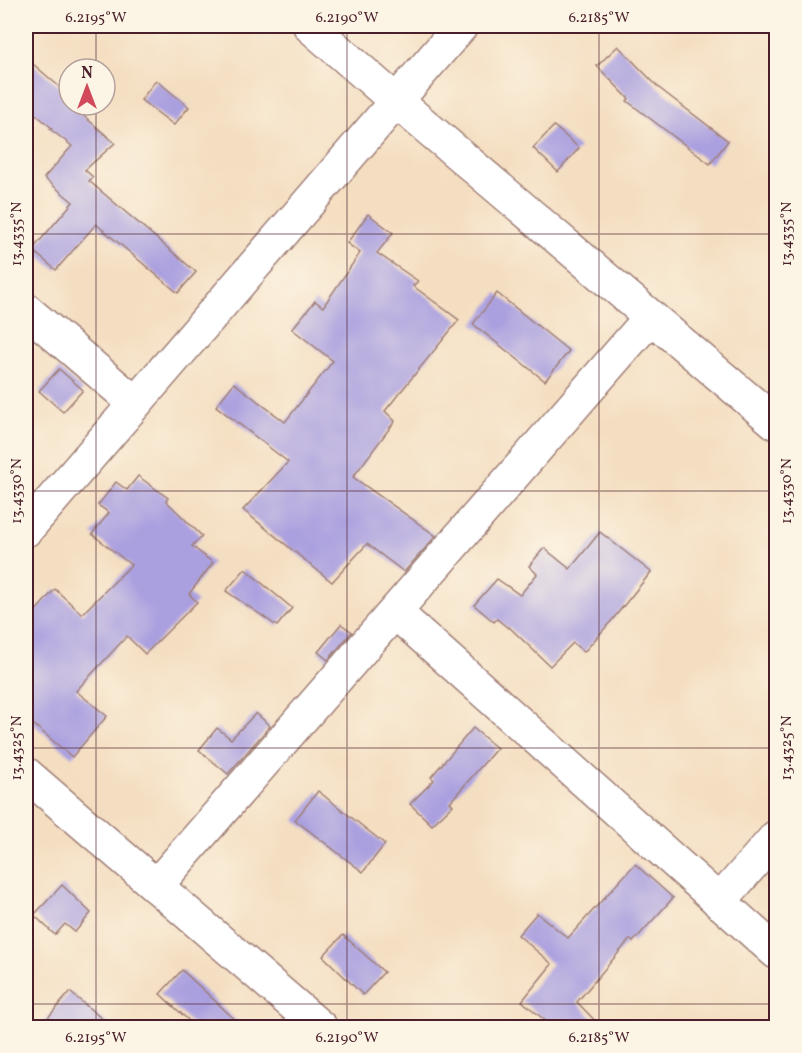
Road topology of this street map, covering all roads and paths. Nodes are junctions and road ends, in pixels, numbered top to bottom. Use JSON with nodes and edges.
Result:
{"nodes":[{"id":1,"x":310,"y":26,"type":"edge"},
{"id":2,"x":461,"y":26,"type":"edge"},
{"id":3,"x":396,"y":101,"type":"junction"},
{"id":4,"x":26,"y":310,"type":"edge"},
{"id":5,"x":650,"y":318,"type":"junction"},
{"id":6,"x":135,"y":403,"type":"junction"},
{"id":7,"x":777,"y":423,"type":"edge"},
{"id":8,"x":26,"y":530,"type":"edge"},
{"id":9,"x":395,"y":612,"type":"junction"},
{"id":10,"x":26,"y":774,"type":"edge"},
{"id":11,"x":777,"y":837,"type":"edge"},
{"id":12,"x":156,"y":886,"type":"junction"},
{"id":13,"x":719,"y":902,"type":"junction"},
{"id":14,"x":777,"y":952,"type":"edge"},
{"id":15,"x":321,"y":1028,"type":"edge"}],
"edges":[{"from":1,"to":3,"type":"street"},
{"from":2,"to":3,"type":"street"},
{"from":3,"to":5,"type":"street"},
{"from":3,"to":6,"type":"street"},
{"from":4,"to":6,"type":"street"},
{"from":5,"to":7,"type":"street"},
{"from":5,"to":9,"type":"street"},
{"from":6,"to":8,"type":"street"},
{"from":9,"to":12,"type":"street"},
{"from":9,"to":13,"type":"street"},
{"from":10,"to":12,"type":"street"},
{"from":11,"to":13,"type":"street"},
{"from":12,"to":15,"type":"street"},
{"from":13,"to":14,"type":"street"}]}
